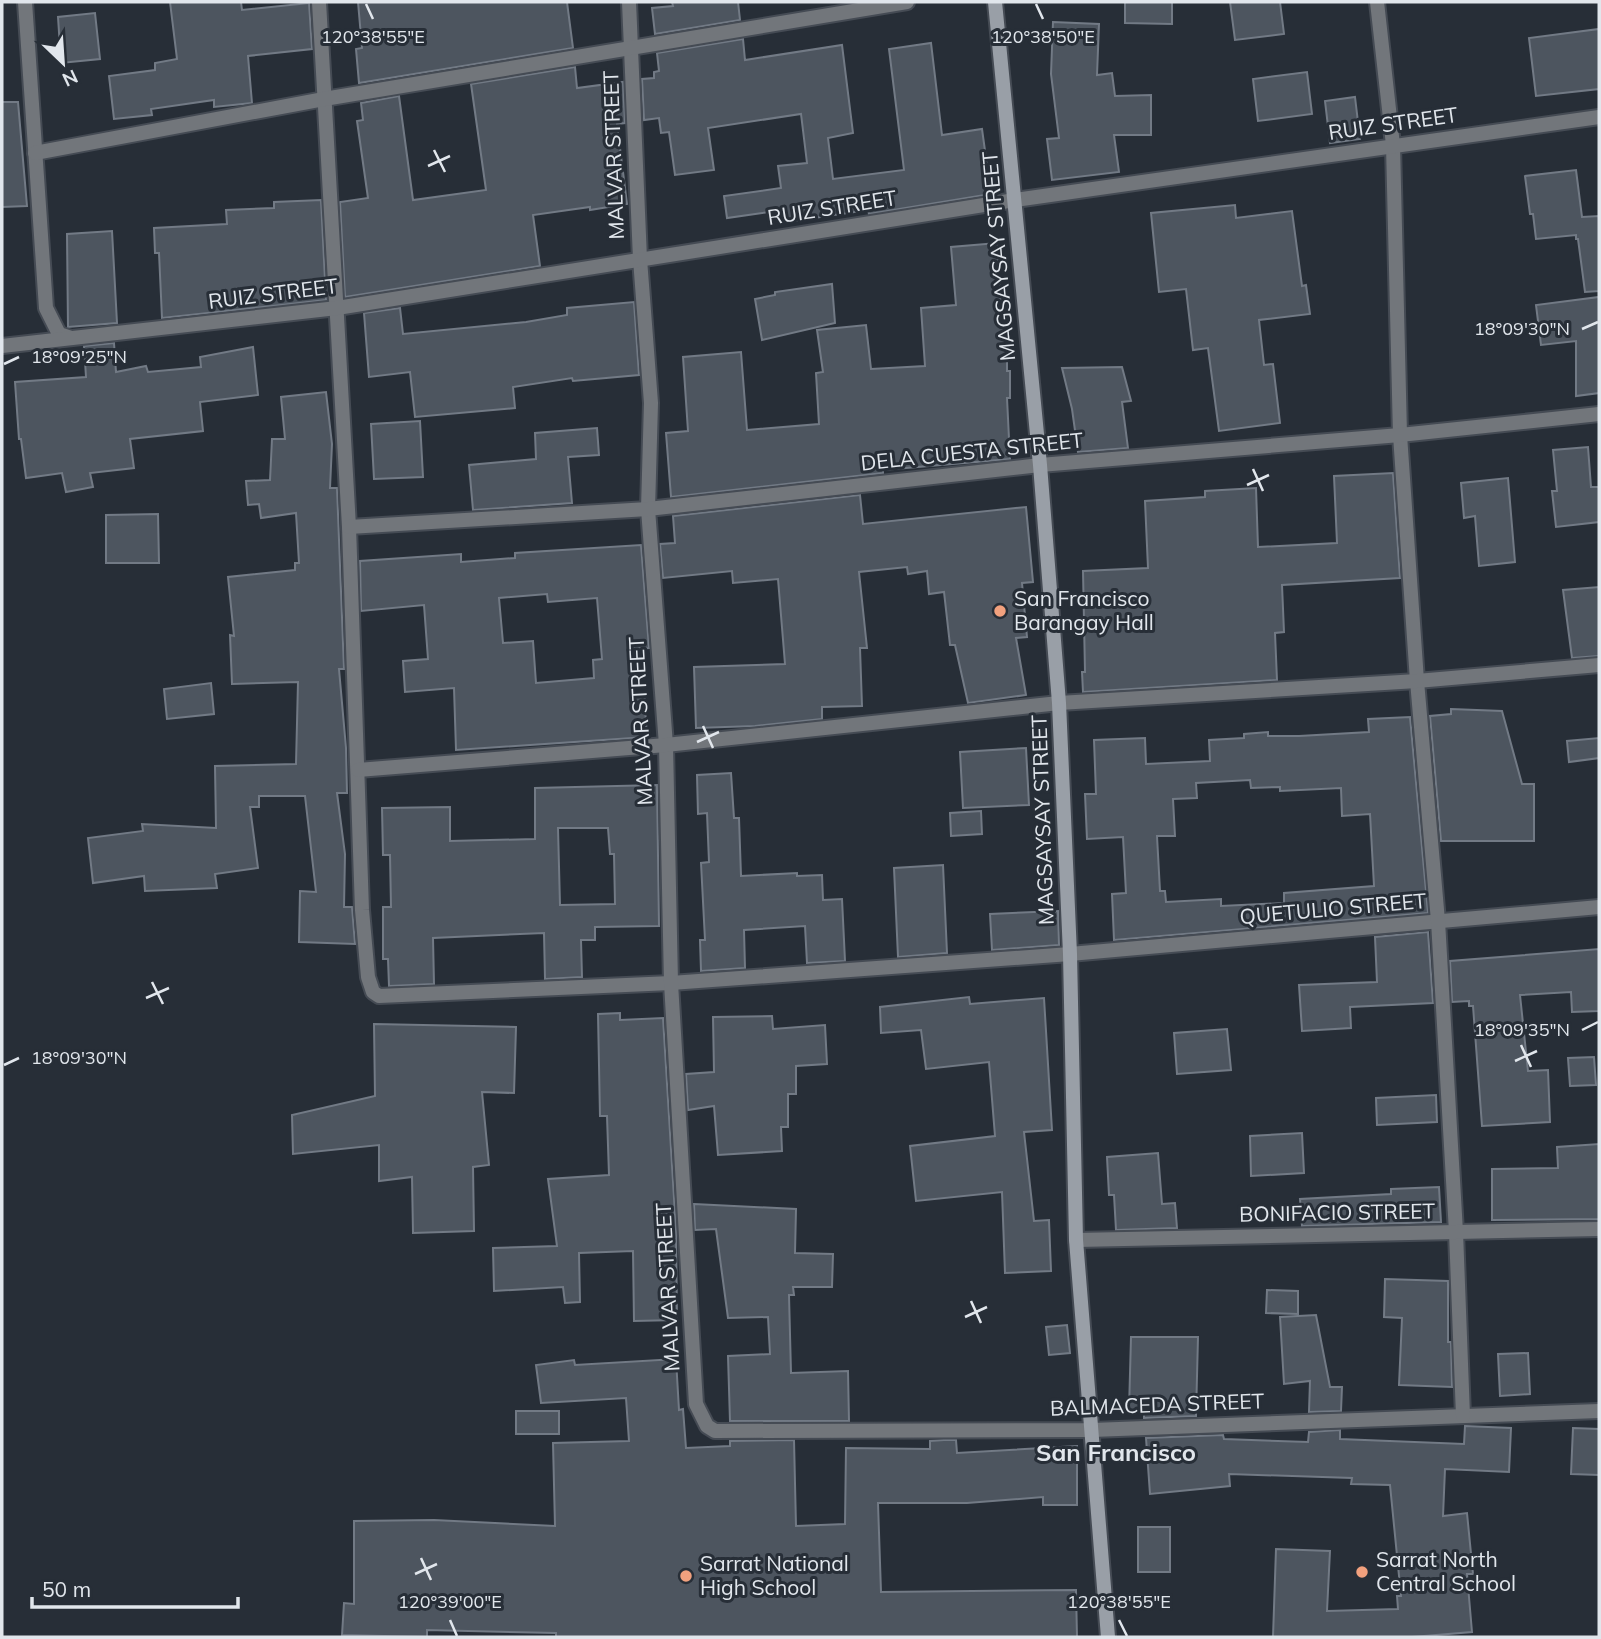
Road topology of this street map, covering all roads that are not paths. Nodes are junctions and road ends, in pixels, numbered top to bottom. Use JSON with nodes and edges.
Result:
{"nodes":[{"id":1,"x":25,"y":2,"type":"edge"},
{"id":2,"x":318,"y":2,"type":"edge"},
{"id":3,"x":629,"y":2,"type":"edge"},
{"id":4,"x":906,"y":2,"type":"edge"},
{"id":5,"x":995,"y":2,"type":"edge"},
{"id":6,"x":1377,"y":2,"type":"edge"},
{"id":7,"x":631,"y":48,"type":"junction"},
{"id":8,"x":324,"y":99,"type":"junction"},
{"id":9,"x":1599,"y":117,"type":"edge"},
{"id":10,"x":1393,"y":145,"type":"junction"},
{"id":11,"x":35,"y":153,"type":"junction"},
{"id":12,"x":1015,"y":200,"type":"junction"},
{"id":13,"x":639,"y":259,"type":"junction"},
{"id":14,"x":337,"y":308,"type":"junction"},
{"id":15,"x":72,"y":338,"type":"junction"},
{"id":16,"x":2,"y":346,"type":"edge"},
{"id":17,"x":1599,"y":414,"type":"edge"},
{"id":18,"x":1400,"y":435,"type":"junction"},
{"id":19,"x":1040,"y":465,"type":"junction"},
{"id":20,"x":648,"y":509,"type":"junction"},
{"id":21,"x":349,"y":527,"type":"junction"},
{"id":22,"x":1599,"y":665,"type":"edge"},
{"id":23,"x":1416,"y":681,"type":"junction"},
{"id":24,"x":1059,"y":703,"type":"junction"},
{"id":25,"x":666,"y":745,"type":"junction"},
{"id":26,"x":358,"y":770,"type":"junction"},
{"id":27,"x":1599,"y":907,"type":"edge"},
{"id":28,"x":1437,"y":921,"type":"junction"},
{"id":29,"x":1070,"y":954,"type":"junction"},
{"id":30,"x":671,"y":983,"type":"junction"},
{"id":31,"x":1599,"y":1229,"type":"edge"},
{"id":32,"x":1456,"y":1232,"type":"junction"},
{"id":33,"x":1076,"y":1240,"type":"junction"},
{"id":34,"x":1599,"y":1411,"type":"edge"},
{"id":35,"x":1463,"y":1416,"type":"junction"},
{"id":36,"x":1092,"y":1430,"type":"junction"},
{"id":37,"x":715,"y":1431,"type":"joint"},
{"id":38,"x":1108,"y":1637,"type":"edge"}],
"edges":[{"from":1,"to":11,"type":"street"},
{"from":2,"to":8,"type":"street"},
{"from":3,"to":7,"type":"street","name":"MALVAR STREET"},
{"from":4,"to":7,"type":"street"},
{"from":5,"to":12,"type":"main road","name":"MAGSAYSAY STREET"},
{"from":6,"to":10,"type":"street"},
{"from":7,"to":8,"type":"street"},
{"from":7,"to":13,"type":"street","name":"MALVAR STREET"},
{"from":8,"to":11,"type":"street"},
{"from":8,"to":14,"type":"street"},
{"from":9,"to":10,"type":"street","name":"RUIZ STREET"},
{"from":10,"to":12,"type":"street","name":"RUIZ STREET"},
{"from":10,"to":18,"type":"street"},
{"from":11,"to":15,"type":"street"},
{"from":12,"to":13,"type":"street","name":"RUIZ STREET"},
{"from":12,"to":19,"type":"main road","name":"MAGSAYSAY STREET"},
{"from":13,"to":14,"type":"street","name":"RUIZ STREET"},
{"from":13,"to":20,"type":"street","name":"MALVAR STREET"},
{"from":14,"to":15,"type":"street","name":"RUIZ STREET"},
{"from":14,"to":21,"type":"street"},
{"from":15,"to":16,"type":"street","name":"RUIZ STREET"},
{"from":17,"to":18,"type":"street","name":"DELA CUESTA STREET"},
{"from":18,"to":19,"type":"street","name":"DELA CUESTA STREET"},
{"from":18,"to":23,"type":"street"},
{"from":19,"to":20,"type":"street","name":"DELA CUESTA STREET"},
{"from":19,"to":24,"type":"main road","name":"MAGSAYSAY STREET"},
{"from":20,"to":21,"type":"street","name":"DELA CUESTA STREET"},
{"from":20,"to":25,"type":"street","name":"MALVAR STREET"},
{"from":21,"to":26,"type":"street"},
{"from":22,"to":23,"type":"street"},
{"from":23,"to":24,"type":"street"},
{"from":23,"to":28,"type":"street"},
{"from":24,"to":25,"type":"street"},
{"from":24,"to":29,"type":"main road","name":"MAGSAYSAY STREET"},
{"from":25,"to":26,"type":"street"},
{"from":25,"to":30,"type":"street","name":"MALVAR STREET"},
{"from":26,"to":30,"type":"street","name":"QUETULIO STREET"},
{"from":27,"to":28,"type":"street","name":"QUETULIO STREET"},
{"from":28,"to":29,"type":"street","name":"QUETULIO STREET"},
{"from":28,"to":32,"type":"street"},
{"from":29,"to":30,"type":"street","name":"QUETULIO STREET"},
{"from":29,"to":33,"type":"main road","name":"MAGSAYSAY STREET"},
{"from":30,"to":37,"type":"street","name":"MALVAR STREET"},
{"from":31,"to":32,"type":"street","name":"BONIFACIO STREET"},
{"from":32,"to":33,"type":"street","name":"BONIFACIO STREET"},
{"from":32,"to":35,"type":"street"},
{"from":33,"to":36,"type":"main road","name":"MAGSAYSAY STREET"},
{"from":34,"to":35,"type":"street","name":"BALMACEDA STREET"},
{"from":35,"to":36,"type":"street","name":"BALMACEDA STREET"},
{"from":36,"to":37,"type":"street","name":"BALMACEDA STREET"},
{"from":36,"to":38,"type":"main road","name":"MAGSAYSAY STREET"}]}
